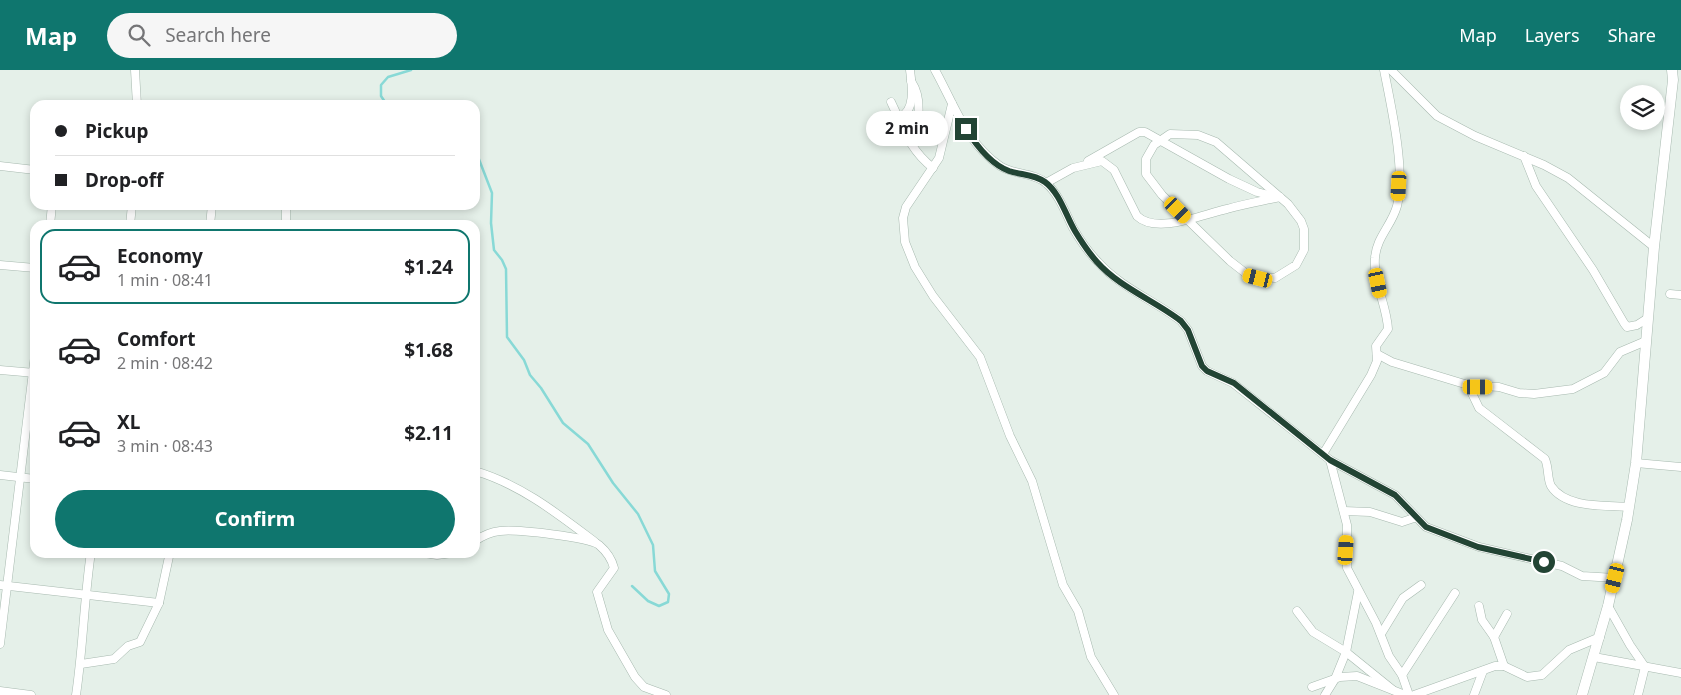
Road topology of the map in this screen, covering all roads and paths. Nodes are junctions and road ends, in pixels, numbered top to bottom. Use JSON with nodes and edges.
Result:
{"nodes":[{"id":1,"x":136,"y":70,"type":"edge"},
{"id":2,"x":910,"y":70,"type":"edge"},
{"id":3,"x":935,"y":70,"type":"edge"},
{"id":4,"x":1384,"y":70,"type":"edge"},
{"id":5,"x":1391,"y":70,"type":"edge"},
{"id":6,"x":1672,"y":70,"type":"edge"},
{"id":7,"x":911,"y":81,"type":"junction"},
{"id":8,"x":137,"y":100,"type":"edge"},
{"id":9,"x":891,"y":102,"type":"dead end"},
{"id":10,"x":952,"y":104,"type":"junction"},
{"id":11,"x":899,"y":118,"type":"junction"},
{"id":12,"x":906,"y":135,"type":"junction"},
{"id":13,"x":1158,"y":141,"type":"junction"},
{"id":14,"x":1524,"y":156,"type":"junction"},
{"id":15,"x":1084,"y":164,"type":"junction"},
{"id":16,"x":0,"y":166,"type":"edge"},
{"id":17,"x":933,"y":168,"type":"junction"},
{"id":18,"x":30,"y":169,"type":"edge"},
{"id":19,"x":1046,"y":183,"type":"junction"},
{"id":20,"x":1280,"y":196,"type":"junction"},
{"id":21,"x":1188,"y":220,"type":"junction"},
{"id":22,"x":1654,"y":247,"type":"junction"},
{"id":23,"x":0,"y":265,"type":"edge"},
{"id":24,"x":30,"y":268,"type":"edge"},
{"id":25,"x":1670,"y":294,"type":"dead end"},
{"id":26,"x":1681,"y":295,"type":"edge"},
{"id":27,"x":1648,"y":318,"type":"junction"},
{"id":28,"x":1646,"y":342,"type":"junction"},
{"id":29,"x":1377,"y":354,"type":"junction"},
{"id":30,"x":0,"y":370,"type":"edge"},
{"id":31,"x":30,"y":373,"type":"edge"},
{"id":32,"x":1468,"y":386,"type":"junction"},
{"id":33,"x":30,"y":405,"type":"edge"},
{"id":34,"x":1323,"y":454,"type":"junction"},
{"id":35,"x":1330,"y":460,"type":"junction"},
{"id":36,"x":1636,"y":463,"type":"junction"},
{"id":37,"x":1681,"y":467,"type":"edge"},
{"id":38,"x":480,"y":472,"type":"edge"},
{"id":39,"x":0,"y":475,"type":"edge"},
{"id":40,"x":21,"y":477,"type":"junction"},
{"id":41,"x":30,"y":479,"type":"edge"},
{"id":42,"x":1629,"y":507,"type":"junction"},
{"id":43,"x":1344,"y":510,"type":"junction"},
{"id":44,"x":1414,"y":518,"type":"junction"},
{"id":45,"x":480,"y":539,"type":"edge"},
{"id":46,"x":599,"y":544,"type":"junction"},
{"id":47,"x":90,"y":558,"type":"edge"},
{"id":48,"x":169,"y":558,"type":"edge"},
{"id":49,"x":1615,"y":578,"type":"junction"},
{"id":50,"x":3,"y":585,"type":"edge"},
{"id":51,"x":1421,"y":585,"type":"dead end"},
{"id":52,"x":1358,"y":590,"type":"junction"},
{"id":53,"x":1455,"y":594,"type":"dead end"},
{"id":54,"x":85,"y":595,"type":"junction"},
{"id":55,"x":159,"y":603,"type":"junction"},
{"id":56,"x":1479,"y":606,"type":"dead end"},
{"id":57,"x":1608,"y":606,"type":"junction"},
{"id":58,"x":1297,"y":611,"type":"dead end"},
{"id":59,"x":1507,"y":614,"type":"dead end"},
{"id":60,"x":1381,"y":634,"type":"junction"},
{"id":61,"x":1494,"y":637,"type":"junction"},
{"id":62,"x":1600,"y":638,"type":"junction"},
{"id":63,"x":0,"y":644,"type":"edge"},
{"id":64,"x":1346,"y":652,"type":"junction"},
{"id":65,"x":1594,"y":657,"type":"junction"},
{"id":66,"x":81,"y":664,"type":"junction"},
{"id":67,"x":1504,"y":666,"type":"junction"},
{"id":68,"x":1645,"y":666,"type":"junction"},
{"id":69,"x":1483,"y":671,"type":"junction"},
{"id":70,"x":1681,"y":673,"type":"edge"},
{"id":71,"x":1402,"y":675,"type":"junction"},
{"id":72,"x":1335,"y":680,"type":"junction"},
{"id":73,"x":1312,"y":687,"type":"dead end"},
{"id":74,"x":1393,"y":690,"type":"junction"},
{"id":75,"x":0,"y":692,"type":"edge"},
{"id":76,"x":32,"y":695,"type":"edge"},
{"id":77,"x":76,"y":695,"type":"edge"},
{"id":78,"x":666,"y":695,"type":"edge"},
{"id":79,"x":1114,"y":695,"type":"edge"},
{"id":80,"x":1325,"y":695,"type":"edge"},
{"id":81,"x":1405,"y":695,"type":"edge"},
{"id":82,"x":1409,"y":695,"type":"edge"},
{"id":83,"x":1414,"y":695,"type":"edge"},
{"id":84,"x":1474,"y":695,"type":"edge"},
{"id":85,"x":1582,"y":695,"type":"edge"},
{"id":86,"x":1638,"y":695,"type":"edge"}],
"edges":[{"from":1,"to":8,"type":"street"},
{"from":2,"to":7,"type":"street"},
{"from":3,"to":10,"type":"street"},
{"from":4,"to":29,"type":"street"},
{"from":5,"to":14,"type":"street"},
{"from":6,"to":22,"type":"street"},
{"from":7,"to":11,"type":"street"},
{"from":7,"to":12,"type":"street"},
{"from":9,"to":11,"type":"street"},
{"from":10,"to":17,"type":"street"},
{"from":10,"to":19,"type":"street"},
{"from":11,"to":12,"type":"street"},
{"from":12,"to":17,"type":"street"},
{"from":13,"to":15,"type":"street"},
{"from":13,"to":20,"type":"street"},
{"from":13,"to":20,"type":"street"},
{"from":13,"to":21,"type":"street"},
{"from":14,"to":22,"type":"street"},
{"from":14,"to":27,"type":"street"},
{"from":15,"to":19,"type":"street"},
{"from":15,"to":21,"type":"street"},
{"from":16,"to":18,"type":"street"},
{"from":17,"to":79,"type":"street"},
{"from":19,"to":34,"type":"street"},
{"from":20,"to":21,"type":"street"},
{"from":20,"to":21,"type":"street"},
{"from":22,"to":27,"type":"street"},
{"from":23,"to":24,"type":"street"},
{"from":25,"to":26,"type":"street"},
{"from":27,"to":28,"type":"street"},
{"from":28,"to":32,"type":"street"},
{"from":28,"to":36,"type":"street"},
{"from":29,"to":32,"type":"street"},
{"from":29,"to":34,"type":"street"},
{"from":30,"to":31,"type":"street"},
{"from":32,"to":42,"type":"street"},
{"from":33,"to":40,"type":"street"},
{"from":34,"to":35,"type":"street"},
{"from":35,"to":43,"type":"street"},
{"from":35,"to":44,"type":"street"},
{"from":36,"to":37,"type":"street"},
{"from":36,"to":42,"type":"street"},
{"from":38,"to":46,"type":"street"},
{"from":39,"to":40,"type":"street"},
{"from":40,"to":41,"type":"street"},
{"from":40,"to":50,"type":"street"},
{"from":42,"to":49,"type":"street"},
{"from":43,"to":44,"type":"street"},
{"from":43,"to":52,"type":"street"},
{"from":44,"to":49,"type":"street"},
{"from":45,"to":46,"type":"street"},
{"from":46,"to":78,"type":"street"},
{"from":47,"to":54,"type":"street"},
{"from":48,"to":55,"type":"street"},
{"from":49,"to":57,"type":"street"},
{"from":50,"to":54,"type":"street"},
{"from":50,"to":63,"type":"street"},
{"from":51,"to":60,"type":"street"},
{"from":52,"to":60,"type":"street"},
{"from":52,"to":64,"type":"street"},
{"from":53,"to":71,"type":"street"},
{"from":54,"to":55,"type":"street"},
{"from":54,"to":66,"type":"street"},
{"from":55,"to":66,"type":"street"},
{"from":56,"to":61,"type":"street"},
{"from":57,"to":62,"type":"street"},
{"from":57,"to":68,"type":"street"},
{"from":58,"to":64,"type":"street"},
{"from":59,"to":61,"type":"street"},
{"from":60,"to":71,"type":"street"},
{"from":61,"to":67,"type":"street"},
{"from":62,"to":65,"type":"street"},
{"from":62,"to":67,"type":"street"},
{"from":64,"to":72,"type":"street"},
{"from":64,"to":74,"type":"street"},
{"from":65,"to":68,"type":"street"},
{"from":65,"to":85,"type":"street"},
{"from":66,"to":77,"type":"street"},
{"from":67,"to":69,"type":"street"},
{"from":68,"to":70,"type":"street"},
{"from":68,"to":86,"type":"street"},
{"from":69,"to":83,"type":"street"},
{"from":69,"to":84,"type":"street"},
{"from":71,"to":82,"type":"street"},
{"from":72,"to":73,"type":"street"},
{"from":72,"to":74,"type":"street"},
{"from":72,"to":80,"type":"street"},
{"from":74,"to":81,"type":"street"},
{"from":75,"to":76,"type":"street"}]}
